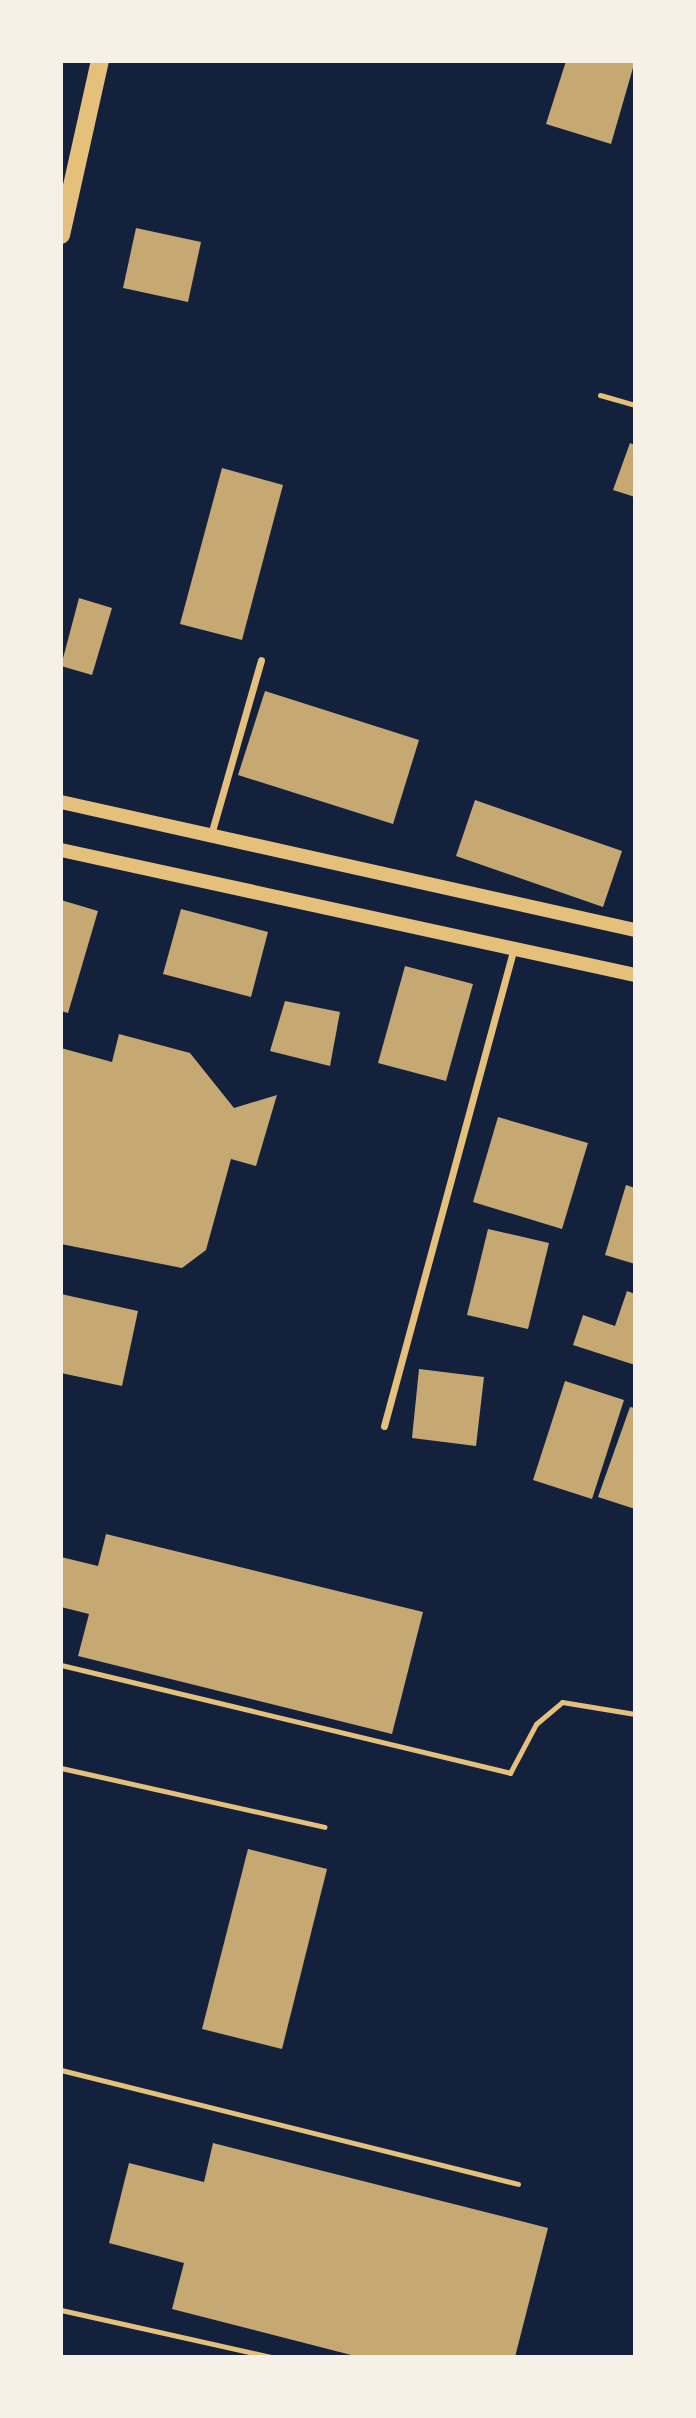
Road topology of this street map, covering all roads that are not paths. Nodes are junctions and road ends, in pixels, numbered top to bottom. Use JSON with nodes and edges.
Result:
{"nodes":[{"id":1,"x":100,"y":61,"type":"edge"},
{"id":2,"x":61,"y":235,"type":"edge"},
{"id":3,"x":600,"y":395,"type":"dead end"},
{"id":4,"x":635,"y":405,"type":"edge"},
{"id":5,"x":261,"y":660,"type":"dead end"},
{"id":6,"x":61,"y":802,"type":"edge"},
{"id":7,"x":210,"y":839,"type":"junction"},
{"id":8,"x":61,"y":850,"type":"edge"},
{"id":9,"x":635,"y":930,"type":"edge"},
{"id":10,"x":514,"y":949,"type":"junction"},
{"id":11,"x":635,"y":975,"type":"edge"},
{"id":12,"x":384,"y":1426,"type":"dead end"},
{"id":13,"x":61,"y":1665,"type":"edge"},
{"id":14,"x":635,"y":1714,"type":"edge"},
{"id":15,"x":61,"y":1768,"type":"edge"},
{"id":16,"x":324,"y":1827,"type":"dead end"},
{"id":17,"x":61,"y":2070,"type":"edge"},
{"id":18,"x":518,"y":2184,"type":"dead end"},
{"id":19,"x":61,"y":2310,"type":"edge"},
{"id":20,"x":272,"y":2357,"type":"edge"}],
"edges":[{"from":1,"to":2,"type":"main road"},
{"from":3,"to":4,"type":"lane"},
{"from":5,"to":7,"type":"street"},
{"from":6,"to":7,"type":"main road"},
{"from":7,"to":9,"type":"main road"},
{"from":8,"to":10,"type":"main road"},
{"from":10,"to":11,"type":"main road"},
{"from":10,"to":12,"type":"street"},
{"from":13,"to":14,"type":"lane"},
{"from":15,"to":16,"type":"lane"},
{"from":17,"to":18,"type":"lane"},
{"from":19,"to":20,"type":"lane"}]}
